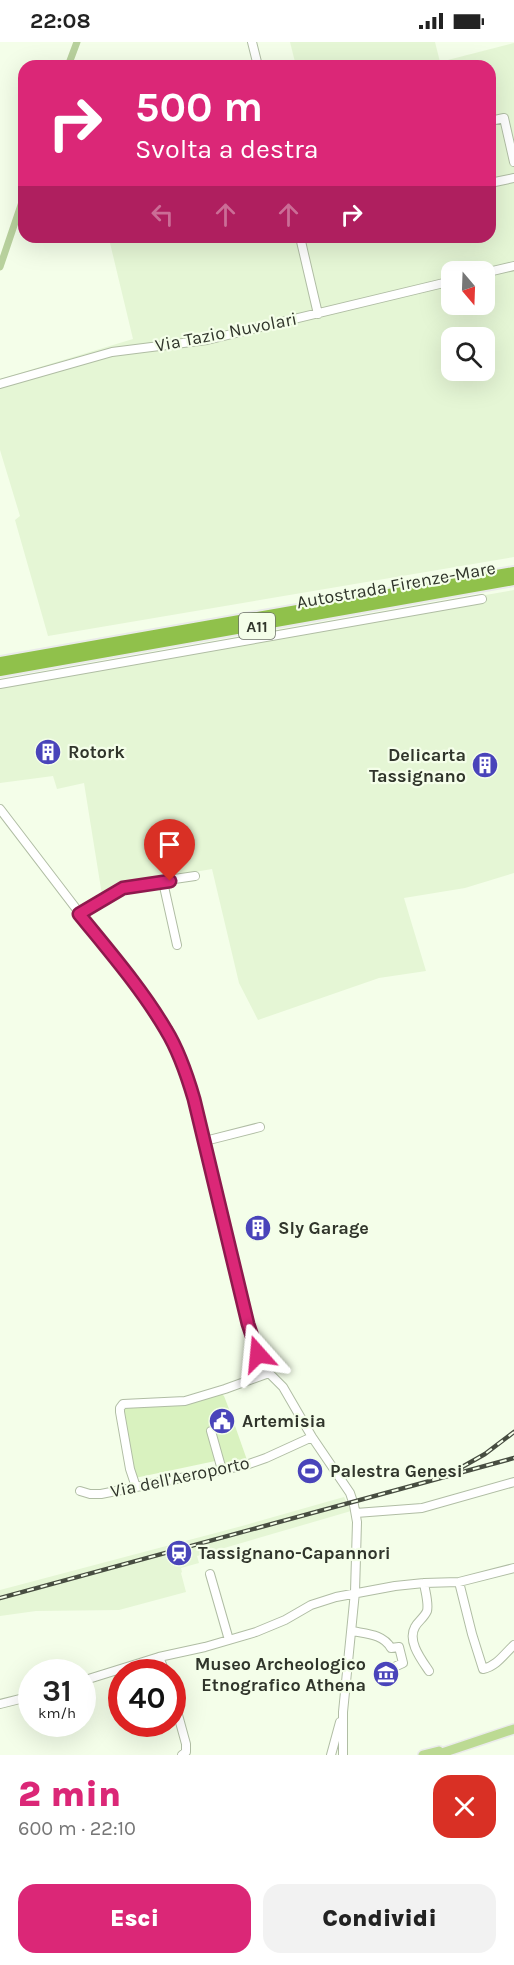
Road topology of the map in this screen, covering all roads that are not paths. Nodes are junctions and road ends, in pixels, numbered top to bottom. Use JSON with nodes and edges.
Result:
{"nodes":[{"id":1,"x":252,"y":42,"type":"edge"},
{"id":2,"x":256,"y":60,"type":"edge"},
{"id":3,"x":496,"y":120,"type":"edge"},
{"id":4,"x":514,"y":162,"type":"edge"},
{"id":5,"x":514,"y":177,"type":"edge"},
{"id":6,"x":496,"y":182,"type":"edge"},
{"id":7,"x":301,"y":243,"type":"edge"},
{"id":8,"x":514,"y":266,"type":"edge"},
{"id":9,"x":495,"y":270,"type":"edge"},
{"id":10,"x":441,"y":284,"type":"edge"},
{"id":11,"x":318,"y":314,"type":"junction"},
{"id":12,"x":0,"y":384,"type":"edge"},
{"id":13,"x":514,"y":572,"type":"edge"},
{"id":14,"x":514,"y":580,"type":"edge"},
{"id":15,"x":482,"y":599,"type":"dead end"},
{"id":16,"x":0,"y":662,"type":"edge"},
{"id":17,"x":0,"y":671,"type":"edge"},
{"id":18,"x":0,"y":684,"type":"edge"},
{"id":19,"x":0,"y":809,"type":"edge"},
{"id":20,"x":195,"y":876,"type":"dead end"},
{"id":21,"x":163,"y":882,"type":"junction"},
{"id":22,"x":79,"y":914,"type":"junction"},
{"id":23,"x":177,"y":945,"type":"dead end"},
{"id":24,"x":260,"y":1127,"type":"dead end"},
{"id":25,"x":205,"y":1142,"type":"junction"},
{"id":26,"x":269,"y":1373,"type":"junction"},
{"id":27,"x":212,"y":1431,"type":"dead end"},
{"id":28,"x":312,"y":1437,"type":"junction"},
{"id":29,"x":222,"y":1470,"type":"junction"},
{"id":30,"x":514,"y":1482,"type":"edge"},
{"id":31,"x":136,"y":1487,"type":"junction"},
{"id":32,"x":80,"y":1491,"type":"dead end"},
{"id":33,"x":356,"y":1513,"type":"junction"},
{"id":34,"x":514,"y":1568,"type":"edge"},
{"id":35,"x":210,"y":1574,"type":"dead end"},
{"id":36,"x":459,"y":1582,"type":"junction"},
{"id":37,"x":424,"y":1583,"type":"junction"},
{"id":38,"x":355,"y":1592,"type":"junction"},
{"id":39,"x":352,"y":1631,"type":"junction"},
{"id":40,"x":229,"y":1640,"type":"junction"},
{"id":41,"x":514,"y":1645,"type":"edge"},
{"id":42,"x":159,"y":1657,"type":"joint"},
{"id":43,"x":429,"y":1671,"type":"dead end"},
{"id":44,"x":96,"y":1677,"type":"edge"},
{"id":45,"x":391,"y":1678,"type":"dead end"},
{"id":46,"x":18,"y":1700,"type":"edge"},
{"id":47,"x":0,"y":1704,"type":"edge"},
{"id":48,"x":343,"y":1712,"type":"junction"},
{"id":49,"x":514,"y":1729,"type":"edge"},
{"id":50,"x":184,"y":1737,"type":"edge"},
{"id":51,"x":467,"y":1744,"type":"junction"},
{"id":52,"x":343,"y":1751,"type":"edge"},
{"id":53,"x":182,"y":1755,"type":"edge"},
{"id":54,"x":331,"y":1755,"type":"edge"},
{"id":55,"x":348,"y":1755,"type":"edge"},
{"id":56,"x":423,"y":1755,"type":"edge"},
{"id":57,"x":436,"y":1755,"type":"edge"}],
"edges":[{"from":1,"to":2,"type":"street"},
{"from":3,"to":4,"type":"street"},
{"from":5,"to":6,"type":"street"},
{"from":7,"to":11,"type":"street"},
{"from":8,"to":9,"type":"street"},
{"from":10,"to":11,"type":"street","name":"Via Tazio Nuvolari"},
{"from":11,"to":12,"type":"street","name":"Via Tazio Nuvolari"},
{"from":13,"to":16,"type":"highway","name":"Autostrada Firenze-Mare","number":"A11"},
{"from":14,"to":17,"type":"highway","name":"Autostrada Firenze-Mare","number":"A11"},
{"from":15,"to":18,"type":"street"},
{"from":19,"to":22,"type":"street"},
{"from":20,"to":21,"type":"street"},
{"from":21,"to":22,"type":"street"},
{"from":21,"to":23,"type":"street"},
{"from":22,"to":25,"type":"street"},
{"from":24,"to":25,"type":"street"},
{"from":25,"to":26,"type":"street"},
{"from":26,"to":28,"type":"street"},
{"from":26,"to":31,"type":"street"},
{"from":27,"to":29,"type":"street"},
{"from":28,"to":29,"type":"street","name":"Via dell'Aeroporto"},
{"from":28,"to":33,"type":"street"},
{"from":29,"to":31,"type":"street","name":"Via dell'Aeroporto"},
{"from":30,"to":33,"type":"street"},
{"from":31,"to":32,"type":"street","name":"Via dell'Aeroporto"},
{"from":33,"to":38,"type":"street"},
{"from":34,"to":36,"type":"street"},
{"from":35,"to":40,"type":"street"},
{"from":36,"to":37,"type":"street"},
{"from":36,"to":41,"type":"street"},
{"from":37,"to":38,"type":"street"},
{"from":37,"to":43,"type":"street"},
{"from":38,"to":39,"type":"street"},
{"from":38,"to":40,"type":"street"},
{"from":39,"to":45,"type":"street"},
{"from":39,"to":48,"type":"street"},
{"from":40,"to":42,"type":"street"},
{"from":42,"to":44,"type":"street"},
{"from":46,"to":47,"type":"street"},
{"from":48,"to":52,"type":"street"},
{"from":48,"to":54,"type":"street"},
{"from":49,"to":51,"type":"main road"},
{"from":50,"to":53,"type":"street"},
{"from":51,"to":56,"type":"main road"},
{"from":51,"to":57,"type":"main road"},
{"from":52,"to":55,"type":"street"}]}
